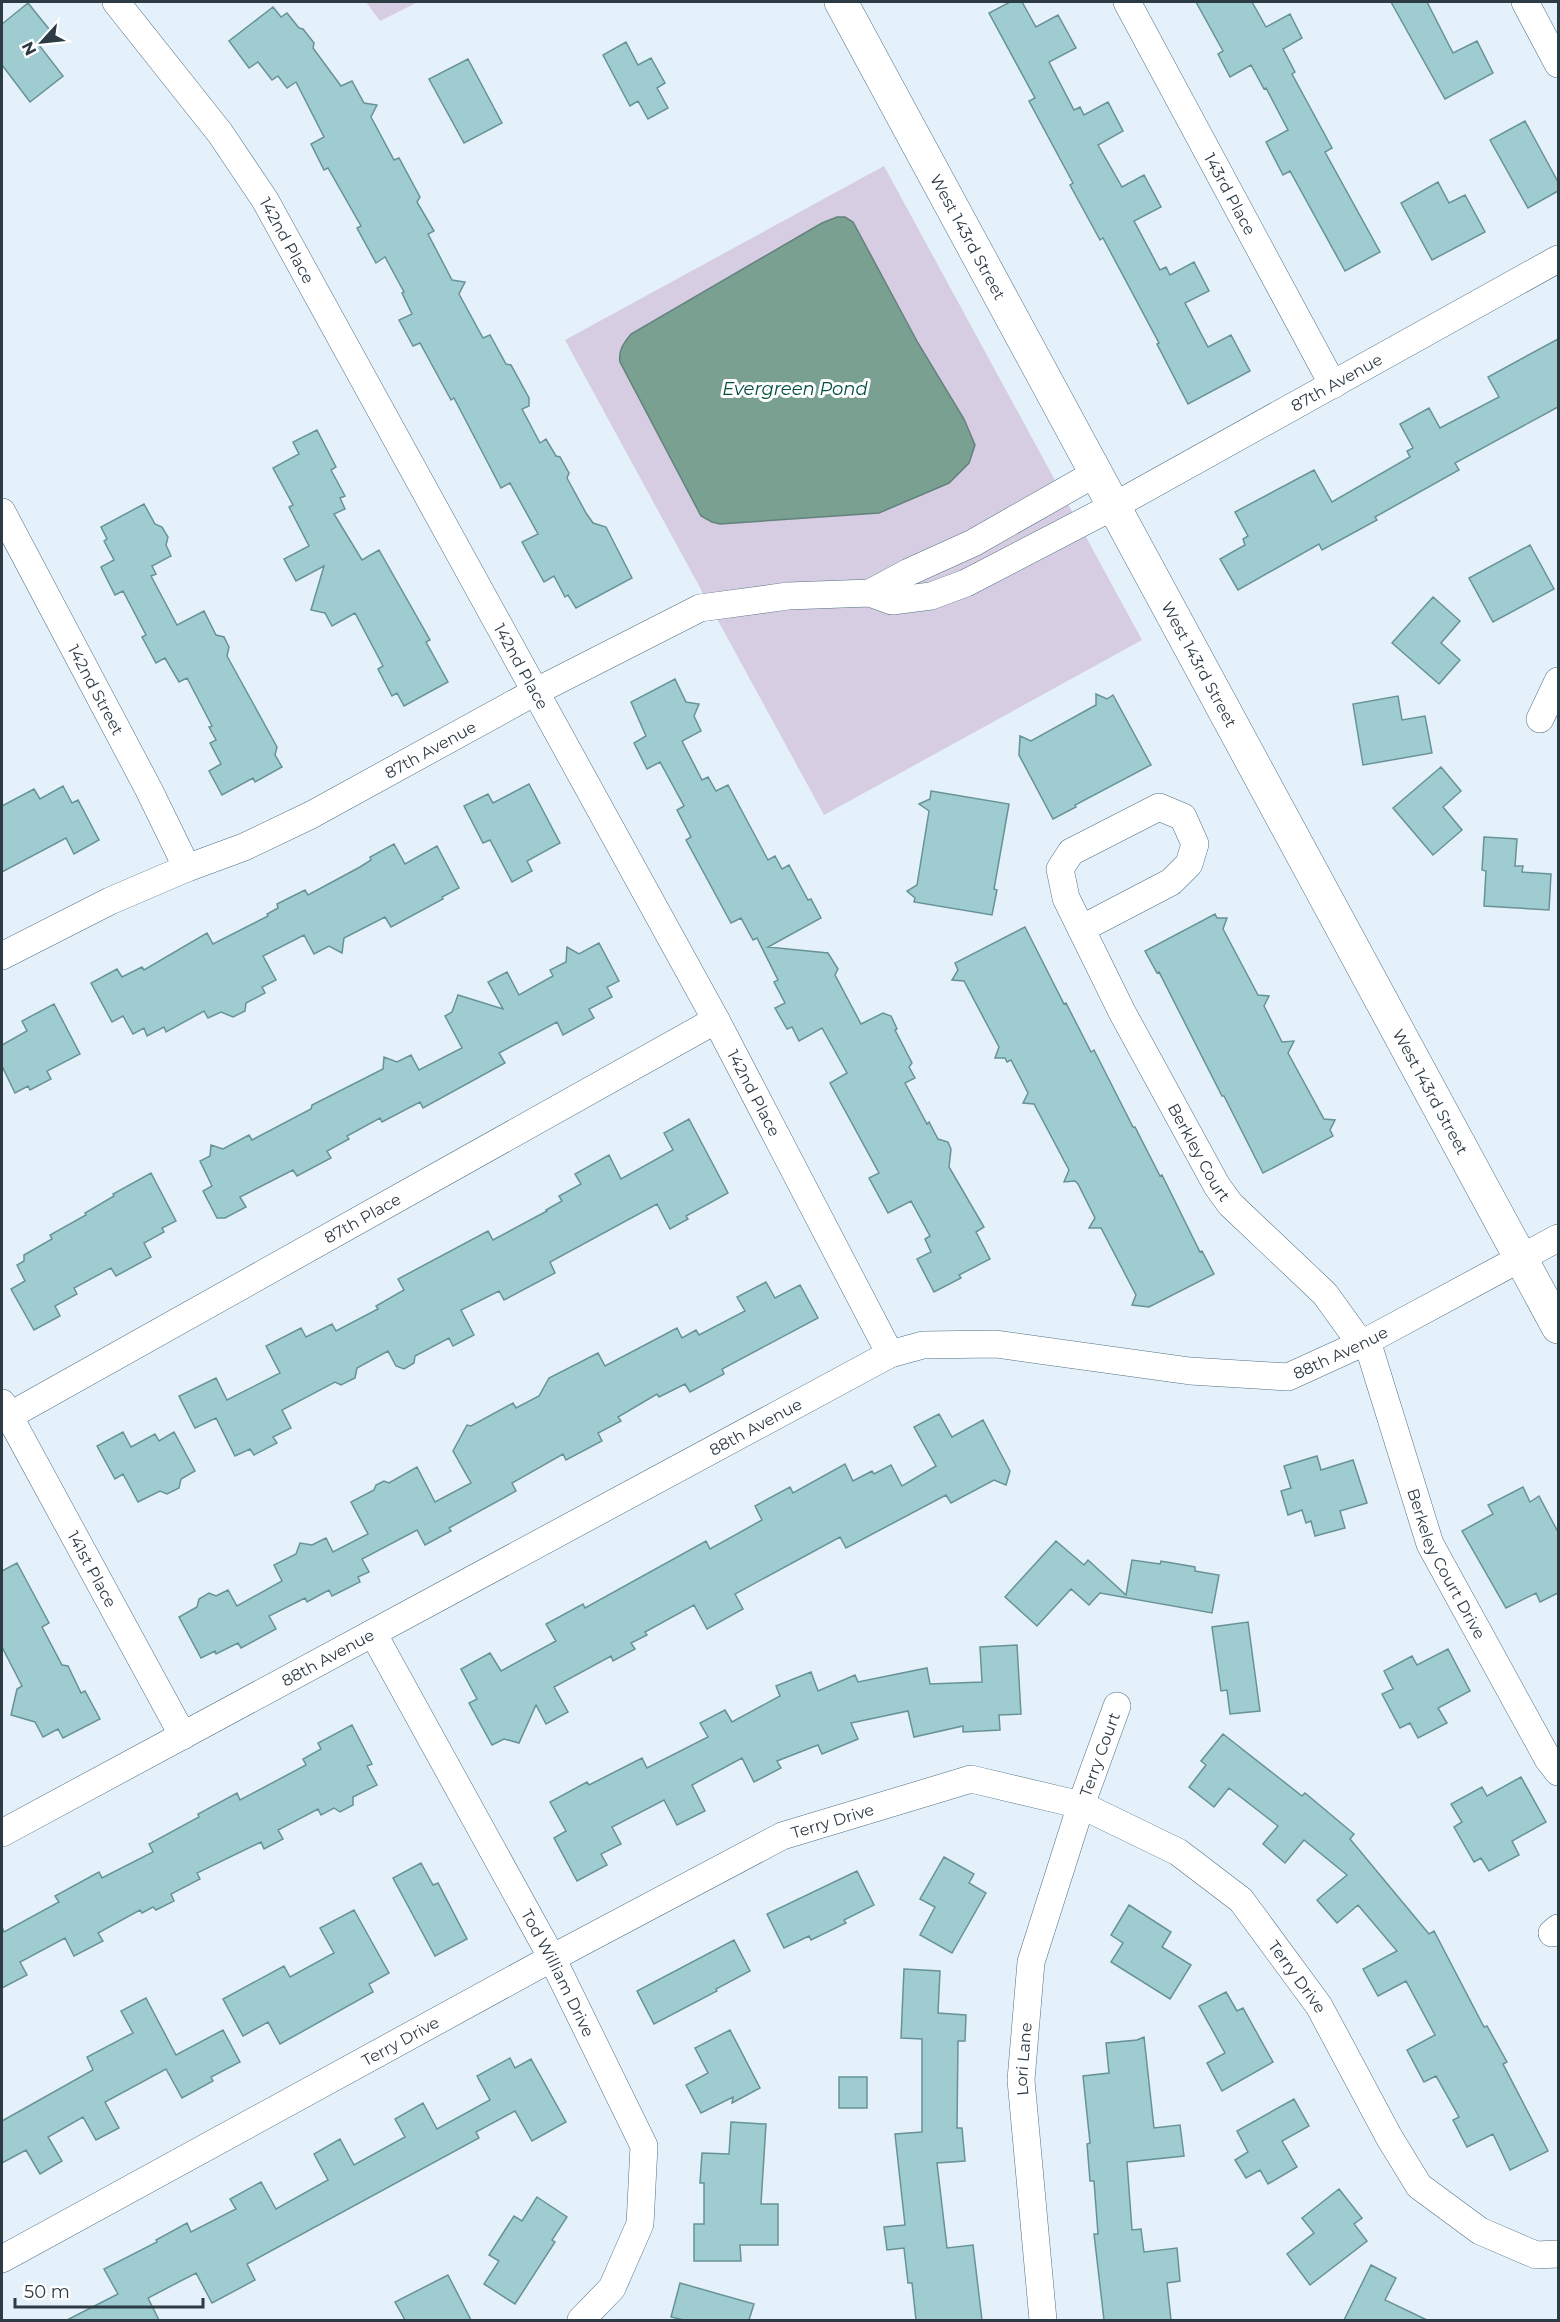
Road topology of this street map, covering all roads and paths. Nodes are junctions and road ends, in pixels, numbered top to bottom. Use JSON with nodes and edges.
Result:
{"nodes":[{"id":1,"x":116,"y":2,"type":"edge"},
{"id":2,"x":841,"y":2,"type":"edge"},
{"id":3,"x":1127,"y":2,"type":"edge"},
{"id":4,"x":1525,"y":2,"type":"edge"},
{"id":5,"x":1558,"y":64,"type":"edge"},
{"id":6,"x":1558,"y":259,"type":"edge"},
{"id":7,"x":1333,"y":385,"type":"junction"},
{"id":8,"x":1096,"y":473,"type":"junction"},
{"id":9,"x":1114,"y":506,"type":"junction"},
{"id":10,"x":4,"y":523,"type":"edge"},
{"id":11,"x":870,"y":593,"type":"junction"},
{"id":12,"x":1558,"y":681,"type":"edge"},
{"id":13,"x":535,"y":692,"type":"junction"},
{"id":14,"x":1540,"y":719,"type":"dead end"},
{"id":15,"x":187,"y":868,"type":"junction"},
{"id":16,"x":1081,"y":929,"type":"junction"},
{"id":17,"x":2,"y":956,"type":"edge"},
{"id":18,"x":716,"y":1020,"type":"junction"},
{"id":19,"x":1558,"y":1238,"type":"edge"},
{"id":20,"x":1521,"y":1258,"type":"junction"},
{"id":21,"x":1558,"y":1327,"type":"edge"},
{"id":22,"x":1364,"y":1343,"type":"junction"},
{"id":23,"x":890,"y":1354,"type":"junction"},
{"id":24,"x":5,"y":1410,"type":"edge"},
{"id":25,"x":373,"y":1633,"type":"junction"},
{"id":26,"x":1118,"y":1706,"type":"dead end"},
{"id":27,"x":183,"y":1736,"type":"junction"},
{"id":28,"x":1558,"y":1772,"type":"edge"},
{"id":29,"x":1081,"y":1805,"type":"junction"},
{"id":30,"x":2,"y":1833,"type":"edge"},
{"id":31,"x":552,"y":1958,"type":"junction"},
{"id":32,"x":1558,"y":2254,"type":"edge"},
{"id":33,"x":2,"y":2259,"type":"edge"},
{"id":34,"x":582,"y":2320,"type":"edge"},
{"id":35,"x":1043,"y":2320,"type":"edge"}],
"edges":[{"from":1,"to":13,"type":"street","name":"142nd Place"},
{"from":2,"to":8,"type":"main road","name":"West 143rd Street"},
{"from":3,"to":7,"type":"street","name":"143rd Place"},
{"from":4,"to":5,"type":"street"},
{"from":6,"to":7,"type":"street","name":"87th Avenue"},
{"from":7,"to":9,"type":"street","name":"87th Avenue"},
{"from":8,"to":9,"type":"main road","name":"West 143rd Street"},
{"from":8,"to":11,"type":"street"},
{"from":9,"to":11,"type":"street","name":"87th Avenue"},
{"from":9,"to":20,"type":"main road","name":"West 143rd Street"},
{"from":10,"to":15,"type":"street","name":"142nd Street"},
{"from":11,"to":13,"type":"street","name":"87th Avenue"},
{"from":12,"to":14,"type":"street"},
{"from":13,"to":15,"type":"street","name":"87th Avenue"},
{"from":13,"to":18,"type":"street","name":"142nd Place"},
{"from":15,"to":17,"type":"street","name":"87th Avenue"},
{"from":16,"to":16,"type":"street","name":"Berkley Court"},
{"from":16,"to":22,"type":"street","name":"Berkley Court"},
{"from":18,"to":23,"type":"street","name":"142nd Place"},
{"from":18,"to":24,"type":"street","name":"87th Place"},
{"from":19,"to":20,"type":"street","name":"88th Avenue"},
{"from":20,"to":21,"type":"main road","name":"West 143rd Street"},
{"from":20,"to":22,"type":"street","name":"88th Avenue"},
{"from":22,"to":23,"type":"street","name":"88th Avenue"},
{"from":22,"to":28,"type":"street","name":"Berkeley Court Drive"},
{"from":23,"to":25,"type":"street","name":"88th Avenue"},
{"from":24,"to":27,"type":"street","name":"141st Place"},
{"from":25,"to":27,"type":"street","name":"88th Avenue"},
{"from":25,"to":31,"type":"street","name":"Tod William Drive"},
{"from":26,"to":29,"type":"street","name":"Terry Court"},
{"from":27,"to":30,"type":"street","name":"88th Avenue"},
{"from":29,"to":31,"type":"street","name":"Terry Drive"},
{"from":29,"to":32,"type":"street","name":"Terry Drive"},
{"from":29,"to":35,"type":"street","name":"Lori Lane"},
{"from":31,"to":33,"type":"street","name":"Terry Drive"},
{"from":31,"to":34,"type":"street","name":"Tod William Drive"}]}
